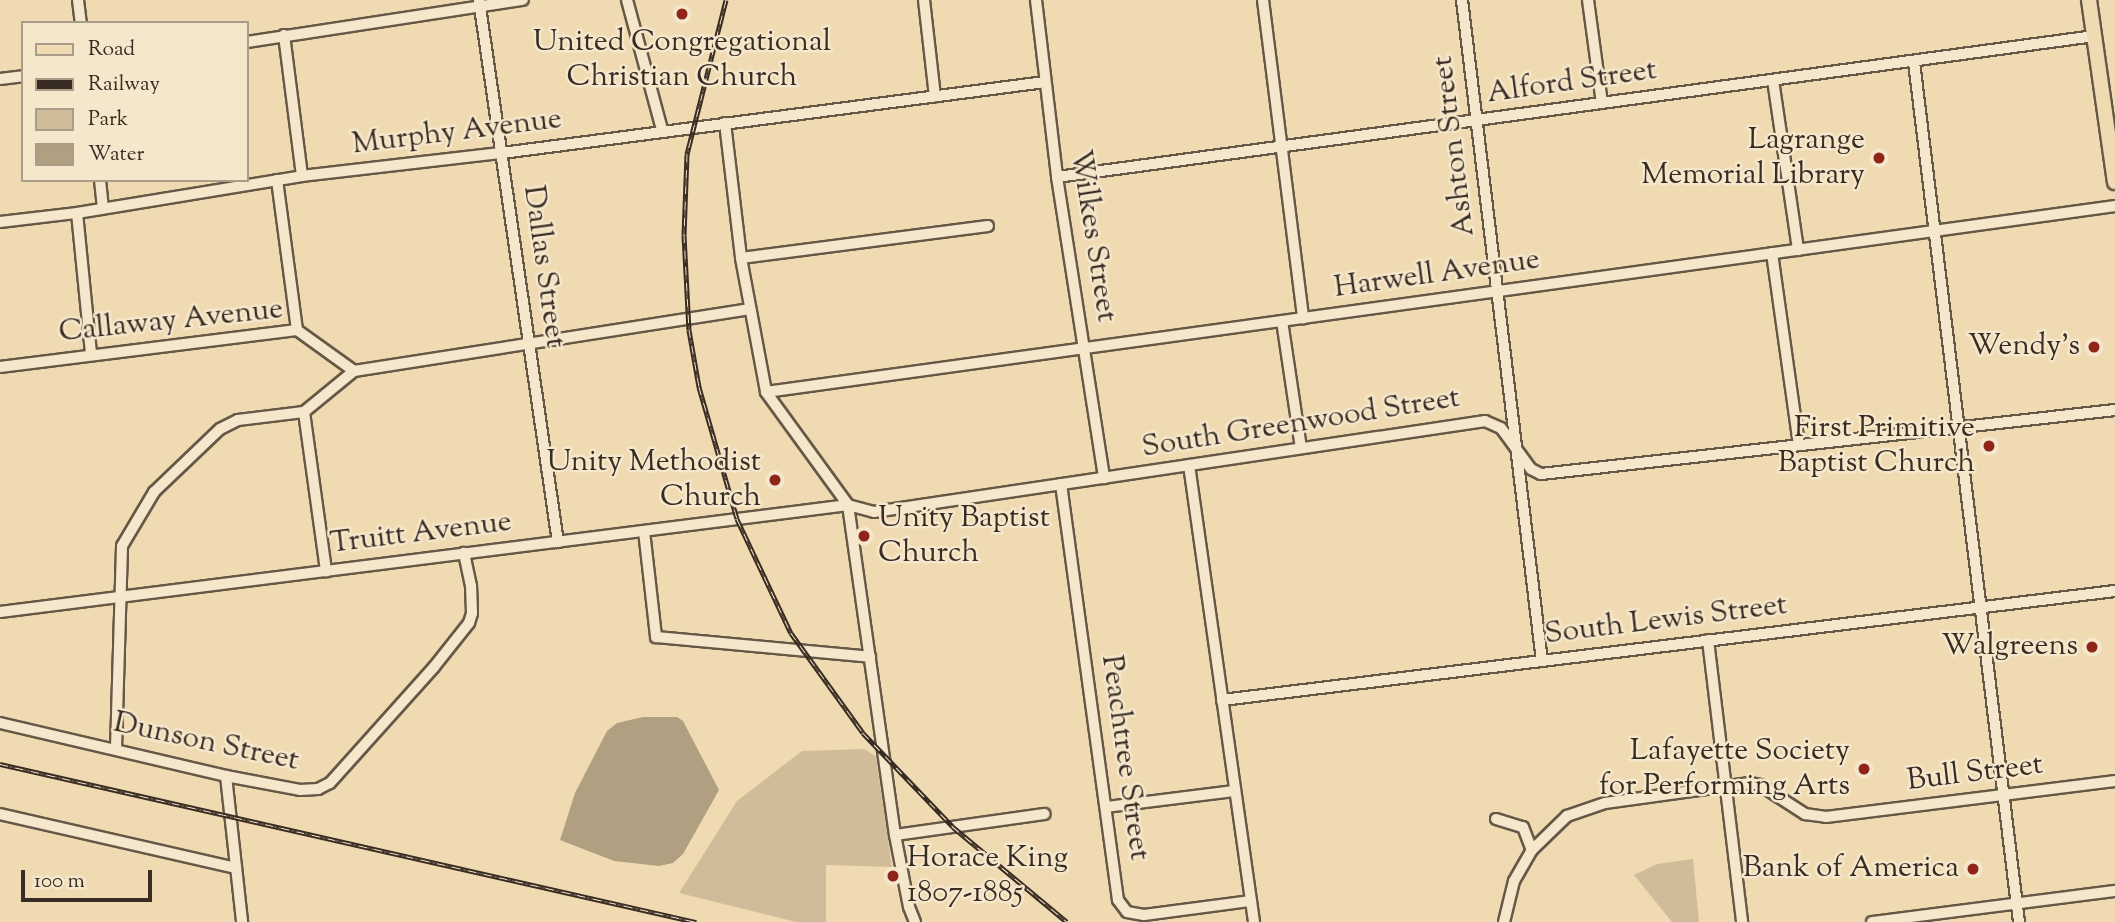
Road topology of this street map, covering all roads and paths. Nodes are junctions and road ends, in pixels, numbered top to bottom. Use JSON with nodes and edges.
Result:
{"nodes":[{"id":1,"x":78,"y":0,"type":"edge"},
{"id":2,"x":523,"y":0,"type":"edge"},
{"id":3,"x":627,"y":0,"type":"edge"},
{"id":4,"x":924,"y":0,"type":"edge"},
{"id":5,"x":1036,"y":0,"type":"edge"},
{"id":6,"x":1263,"y":0,"type":"edge"},
{"id":7,"x":1462,"y":0,"type":"edge"},
{"id":8,"x":1588,"y":0,"type":"edge"},
{"id":9,"x":2089,"y":0,"type":"edge"},
{"id":10,"x":479,"y":2,"type":"edge"},
{"id":11,"x":81,"y":21,"type":"edge"},
{"id":12,"x":284,"y":35,"type":"junction"},
{"id":13,"x":2094,"y":36,"type":"junction"},
{"id":14,"x":248,"y":41,"type":"edge"},
{"id":15,"x":1914,"y":62,"type":"junction"},
{"id":16,"x":21,"y":76,"type":"edge"},
{"id":17,"x":0,"y":79,"type":"edge"},
{"id":18,"x":1773,"y":80,"type":"junction"},
{"id":19,"x":1045,"y":82,"type":"junction"},
{"id":20,"x":936,"y":96,"type":"junction"},
{"id":21,"x":1602,"y":103,"type":"junction"},
{"id":22,"x":1477,"y":120,"type":"junction"},
{"id":23,"x":725,"y":123,"type":"junction"},
{"id":24,"x":662,"y":130,"type":"junction"},
{"id":25,"x":1281,"y":145,"type":"junction"},
{"id":26,"x":502,"y":153,"type":"junction"},
{"id":27,"x":302,"y":176,"type":"junction"},
{"id":28,"x":1057,"y":177,"type":"junction"},
{"id":29,"x":277,"y":180,"type":"junction"},
{"id":30,"x":100,"y":182,"type":"edge"},
{"id":31,"x":2115,"y":182,"type":"edge"},
{"id":32,"x":2115,"y":206,"type":"edge"},
{"id":33,"x":103,"y":208,"type":"junction"},
{"id":34,"x":77,"y":213,"type":"junction"},
{"id":35,"x":0,"y":222,"type":"edge"},
{"id":36,"x":988,"y":226,"type":"dead end"},
{"id":37,"x":1933,"y":232,"type":"junction"},
{"id":38,"x":1798,"y":250,"type":"junction"},
{"id":39,"x":1772,"y":253,"type":"junction"},
{"id":40,"x":741,"y":258,"type":"junction"},
{"id":41,"x":1497,"y":291,"type":"junction"},
{"id":42,"x":750,"y":309,"type":"junction"},
{"id":43,"x":1303,"y":318,"type":"junction"},
{"id":44,"x":1282,"y":321,"type":"junction"},
{"id":45,"x":297,"y":330,"type":"junction"},
{"id":46,"x":529,"y":344,"type":"junction"},
{"id":47,"x":1084,"y":349,"type":"junction"},
{"id":48,"x":91,"y":354,"type":"junction"},
{"id":49,"x":0,"y":367,"type":"edge"},
{"id":50,"x":354,"y":371,"type":"junction"},
{"id":51,"x":766,"y":393,"type":"junction"},
{"id":52,"x":2115,"y":410,"type":"edge"},
{"id":53,"x":304,"y":412,"type":"junction"},
{"id":54,"x":1956,"y":428,"type":"junction"},
{"id":55,"x":1799,"y":445,"type":"junction"},
{"id":56,"x":1300,"y":449,"type":"junction"},
{"id":57,"x":1516,"y":449,"type":"junction"},
{"id":58,"x":1189,"y":465,"type":"junction"},
{"id":59,"x":1104,"y":478,"type":"junction"},
{"id":60,"x":1061,"y":484,"type":"junction"},
{"id":61,"x":848,"y":505,"type":"junction"},
{"id":62,"x":644,"y":531,"type":"junction"},
{"id":63,"x":558,"y":542,"type":"junction"},
{"id":64,"x":464,"y":553,"type":"junction"},
{"id":65,"x":326,"y":570,"type":"junction"},
{"id":66,"x":2115,"y":591,"type":"edge"},
{"id":67,"x":122,"y":596,"type":"junction"},
{"id":68,"x":1979,"y":607,"type":"junction"},
{"id":69,"x":0,"y":612,"type":"edge"},
{"id":70,"x":1708,"y":640,"type":"junction"},
{"id":71,"x":870,"y":657,"type":"junction"},
{"id":72,"x":1542,"y":661,"type":"junction"},
{"id":73,"x":1222,"y":699,"type":"junction"},
{"id":74,"x":0,"y":723,"type":"edge"},
{"id":75,"x":116,"y":749,"type":"junction"},
{"id":76,"x":226,"y":776,"type":"junction"},
{"id":77,"x":2115,"y":781,"type":"edge"},
{"id":78,"x":1726,"y":786,"type":"junction"},
{"id":79,"x":1235,"y":791,"type":"junction"},
{"id":80,"x":2003,"y":796,"type":"junction"},
{"id":81,"x":1106,"y":807,"type":"junction"},
{"id":82,"x":0,"y":814,"type":"edge"},
{"id":83,"x":1045,"y":814,"type":"dead end"},
{"id":84,"x":1496,"y":819,"type":"dead end"},
{"id":85,"x":895,"y":835,"type":"junction"},
{"id":86,"x":1532,"y":850,"type":"junction"},
{"id":87,"x":236,"y":868,"type":"junction"},
{"id":88,"x":2115,"y":891,"type":"edge"},
{"id":89,"x":1251,"y":901,"type":"junction"},
{"id":90,"x":2016,"y":904,"type":"junction"},
{"id":91,"x":242,"y":922,"type":"edge"},
{"id":92,"x":915,"y":922,"type":"edge"},
{"id":93,"x":1254,"y":922,"type":"edge"},
{"id":94,"x":1504,"y":922,"type":"edge"},
{"id":95,"x":1742,"y":922,"type":"edge"},
{"id":96,"x":1872,"y":922,"type":"edge"},
{"id":97,"x":2019,"y":922,"type":"edge"}],
"edges":[{"from":1,"to":11,"type":"street"},
{"from":2,"to":10,"type":"street"},
{"from":3,"to":24,"type":"street"},
{"from":4,"to":20,"type":"street"},
{"from":5,"to":19,"type":"street","name":"Wilkes Street"},
{"from":6,"to":25,"type":"street"},
{"from":7,"to":22,"type":"street","name":"Ashton Street"},
{"from":8,"to":21,"type":"street"},
{"from":9,"to":13,"type":"main road"},
{"from":10,"to":12,"type":"street"},
{"from":10,"to":26,"type":"street","name":"Dallas Street"},
{"from":12,"to":14,"type":"street"},
{"from":12,"to":27,"type":"street"},
{"from":13,"to":15,"type":"street","name":"Alford Street"},
{"from":13,"to":31,"type":"main road"},
{"from":15,"to":18,"type":"street","name":"Alford Street"},
{"from":15,"to":37,"type":"street"},
{"from":16,"to":17,"type":"street"},
{"from":18,"to":21,"type":"street","name":"Alford Street"},
{"from":18,"to":38,"type":"street"},
{"from":19,"to":20,"type":"street","name":"Murphy Avenue"},
{"from":19,"to":28,"type":"street","name":"Wilkes Street"},
{"from":20,"to":23,"type":"street","name":"Murphy Avenue"},
{"from":21,"to":22,"type":"street","name":"Alford Street"},
{"from":22,"to":25,"type":"street","name":"Alford Street"},
{"from":22,"to":41,"type":"street","name":"Ashton Street"},
{"from":23,"to":24,"type":"street","name":"Murphy Avenue"},
{"from":23,"to":40,"type":"street"},
{"from":24,"to":26,"type":"street","name":"Murphy Avenue"},
{"from":25,"to":28,"type":"street","name":"Alford Street"},
{"from":25,"to":43,"type":"street"},
{"from":26,"to":27,"type":"street","name":"Murphy Avenue"},
{"from":26,"to":46,"type":"street","name":"Dallas Street"},
{"from":27,"to":29,"type":"street","name":"Murphy Avenue"},
{"from":28,"to":47,"type":"street","name":"Wilkes Street"},
{"from":29,"to":33,"type":"street","name":"Murphy Avenue"},
{"from":29,"to":45,"type":"street"},
{"from":30,"to":33,"type":"street"},
{"from":32,"to":37,"type":"street","name":"Harwell Avenue"},
{"from":33,"to":34,"type":"street","name":"Murphy Avenue"},
{"from":34,"to":35,"type":"street","name":"Murphy Avenue"},
{"from":34,"to":48,"type":"street"},
{"from":36,"to":40,"type":"street"},
{"from":37,"to":38,"type":"street","name":"Harwell Avenue"},
{"from":37,"to":54,"type":"street"},
{"from":38,"to":39,"type":"street","name":"Harwell Avenue"},
{"from":39,"to":41,"type":"street","name":"Harwell Avenue"},
{"from":39,"to":55,"type":"street"},
{"from":40,"to":42,"type":"street"},
{"from":41,"to":43,"type":"street","name":"Harwell Avenue"},
{"from":41,"to":57,"type":"street","name":"Ashton Street"},
{"from":42,"to":46,"type":"street"},
{"from":42,"to":51,"type":"street"},
{"from":43,"to":44,"type":"street","name":"Harwell Avenue"},
{"from":44,"to":47,"type":"street","name":"Harwell Avenue"},
{"from":44,"to":56,"type":"street"},
{"from":45,"to":48,"type":"street","name":"Callaway Avenue"},
{"from":45,"to":50,"type":"street","name":"Callaway Avenue"},
{"from":46,"to":50,"type":"street"},
{"from":46,"to":63,"type":"street","name":"Dallas Street"},
{"from":47,"to":51,"type":"street","name":"Harwell Avenue"},
{"from":47,"to":59,"type":"street","name":"Wilkes Street"},
{"from":48,"to":49,"type":"street","name":"Callaway Avenue"},
{"from":50,"to":53,"type":"street"},
{"from":51,"to":61,"type":"street"},
{"from":52,"to":54,"type":"street","name":"South Greenwood Street"},
{"from":53,"to":65,"type":"street"},
{"from":53,"to":67,"type":"street"},
{"from":54,"to":55,"type":"street","name":"South Greenwood Street"},
{"from":54,"to":68,"type":"street"},
{"from":55,"to":57,"type":"street","name":"South Greenwood Street"},
{"from":56,"to":57,"type":"street","name":"South Greenwood Street"},
{"from":56,"to":58,"type":"street","name":"South Greenwood Street"},
{"from":57,"to":72,"type":"street","name":"Ashton Street"},
{"from":58,"to":59,"type":"street","name":"South Greenwood Street"},
{"from":58,"to":73,"type":"street"},
{"from":59,"to":60,"type":"street","name":"South Greenwood Street"},
{"from":60,"to":61,"type":"street","name":"South Greenwood Street"},
{"from":60,"to":81,"type":"street","name":"Peachtree Street"},
{"from":61,"to":62,"type":"street","name":"Truitt Avenue"},
{"from":61,"to":71,"type":"street"},
{"from":62,"to":63,"type":"street","name":"Truitt Avenue"},
{"from":62,"to":71,"type":"street"},
{"from":63,"to":64,"type":"street","name":"Truitt Avenue"},
{"from":64,"to":65,"type":"street","name":"Truitt Avenue"},
{"from":64,"to":76,"type":"street","name":"Dunson Street"},
{"from":65,"to":67,"type":"street","name":"Truitt Avenue"},
{"from":66,"to":68,"type":"street","name":"South Lewis Street"},
{"from":67,"to":69,"type":"street","name":"Truitt Avenue"},
{"from":67,"to":75,"type":"street"},
{"from":68,"to":70,"type":"street","name":"South Lewis Street"},
{"from":68,"to":80,"type":"street"},
{"from":70,"to":72,"type":"street","name":"South Lewis Street"},
{"from":70,"to":78,"type":"street"},
{"from":71,"to":85,"type":"street"},
{"from":72,"to":73,"type":"street","name":"South Lewis Street"},
{"from":73,"to":79,"type":"street"},
{"from":74,"to":75,"type":"street","name":"Dunson Street"},
{"from":75,"to":76,"type":"street","name":"Dunson Street"},
{"from":76,"to":87,"type":"street"},
{"from":77,"to":80,"type":"street","name":"Bull Street"},
{"from":78,"to":80,"type":"street","name":"Bull Street"},
{"from":78,"to":86,"type":"street","name":"Bull Street"},
{"from":78,"to":95,"type":"street"},
{"from":79,"to":81,"type":"street"},
{"from":79,"to":89,"type":"street"},
{"from":80,"to":90,"type":"street"},
{"from":81,"to":89,"type":"street","name":"Peachtree Street"},
{"from":82,"to":87,"type":"street"},
{"from":83,"to":85,"type":"street"},
{"from":84,"to":86,"type":"street"},
{"from":85,"to":92,"type":"street"},
{"from":86,"to":94,"type":"street","name":"Bull Street"},
{"from":87,"to":91,"type":"street"},
{"from":88,"to":90,"type":"street"},
{"from":89,"to":93,"type":"street"},
{"from":90,"to":96,"type":"street"},
{"from":90,"to":97,"type":"street"}]}
